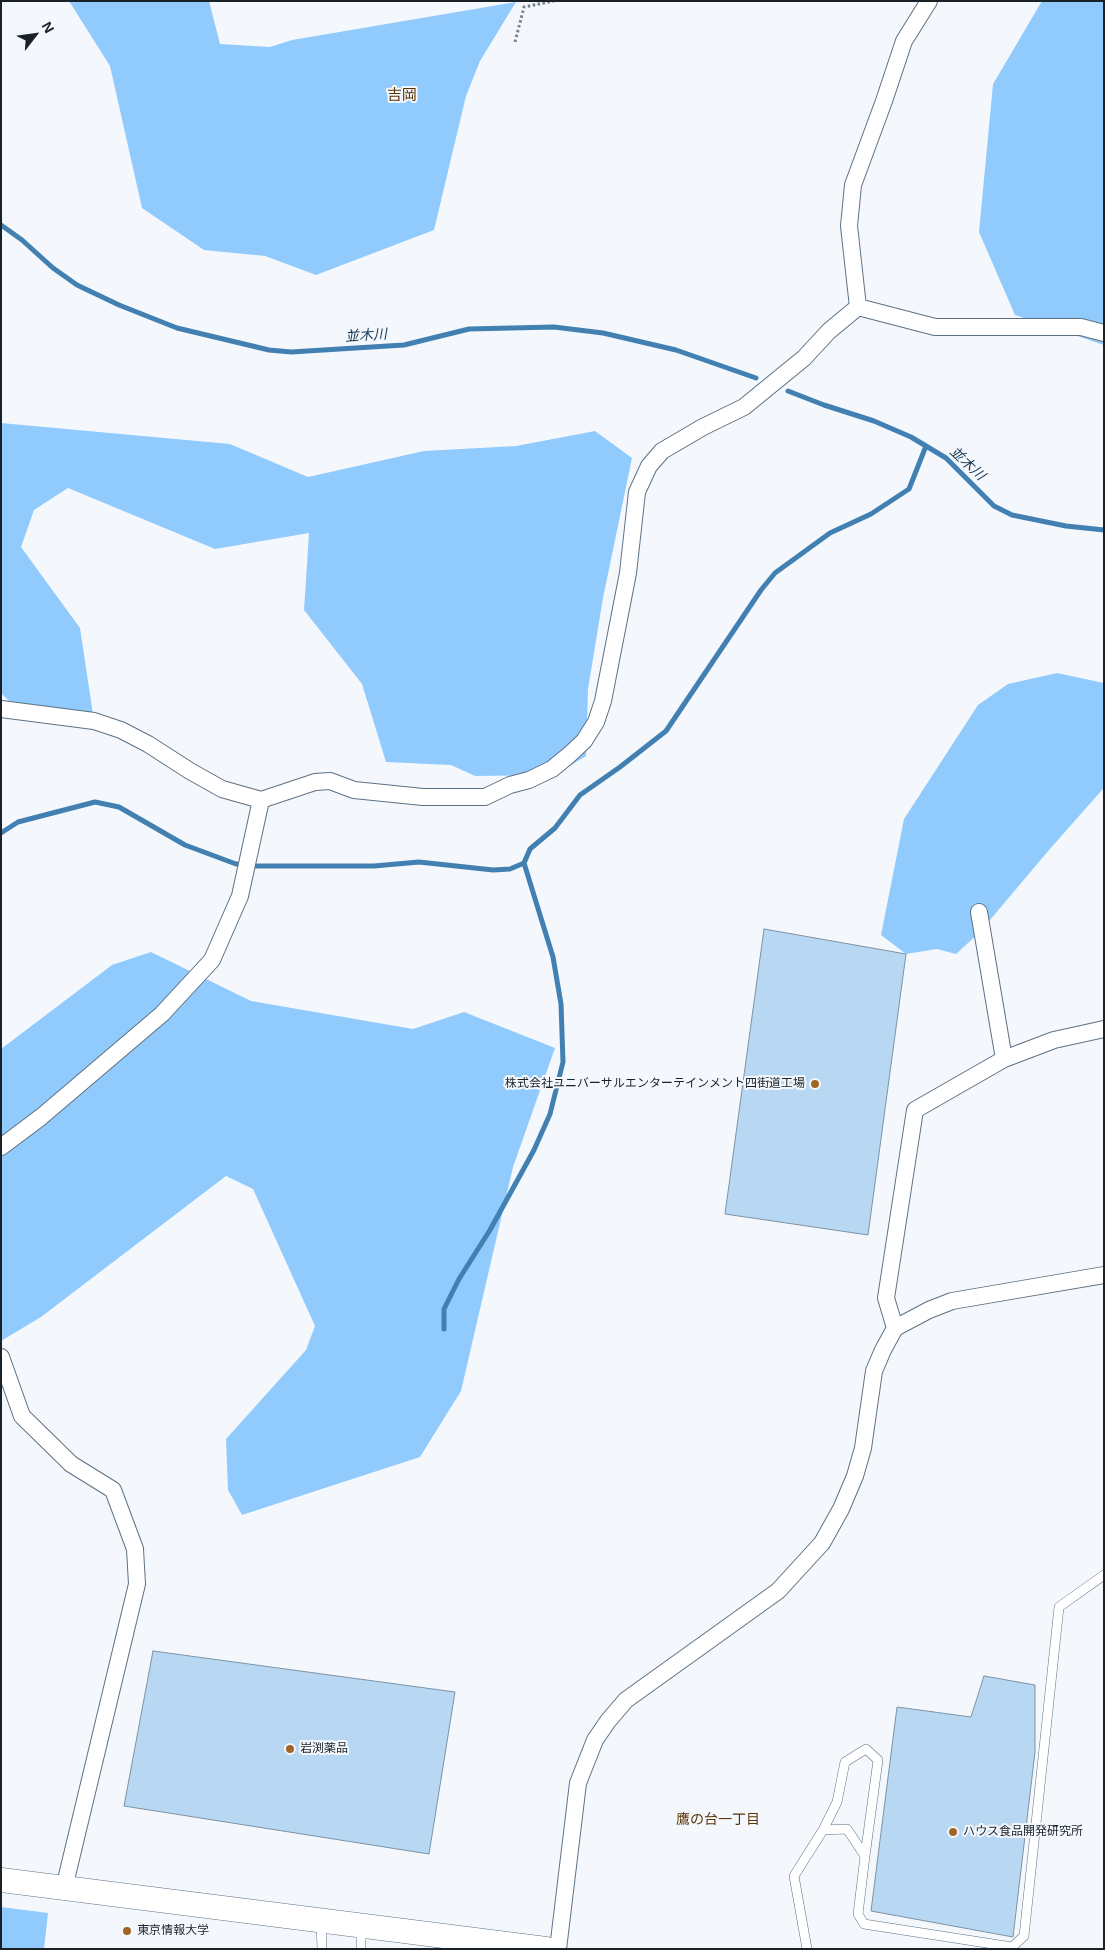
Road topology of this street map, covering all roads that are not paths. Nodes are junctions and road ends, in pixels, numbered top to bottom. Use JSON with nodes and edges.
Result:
{"nodes":[{"id":1,"x":929,"y":1,"type":"edge"},
{"id":2,"x":858,"y":307,"type":"junction"},
{"id":3,"x":1104,"y":333,"type":"edge"},
{"id":4,"x":1,"y":709,"type":"edge"},
{"id":5,"x":261,"y":800,"type":"junction"},
{"id":6,"x":979,"y":912,"type":"dead end"},
{"id":7,"x":1104,"y":1029,"type":"edge"},
{"id":8,"x":1004,"y":1059,"type":"junction"},
{"id":9,"x":1,"y":1147,"type":"edge"},
{"id":10,"x":1104,"y":1275,"type":"edge"},
{"id":11,"x":895,"y":1328,"type":"junction"},
{"id":12,"x":1,"y":1357,"type":"edge"},
{"id":13,"x":1104,"y":1575,"type":"edge"},
{"id":14,"x":823,"y":1830,"type":"junction"},
{"id":15,"x":865,"y":1856,"type":"junction"},
{"id":16,"x":1,"y":1880,"type":"edge"},
{"id":17,"x":64,"y":1888,"type":"junction"},
{"id":18,"x":321,"y":1920,"type":"junction"},
{"id":19,"x":361,"y":1925,"type":"junction"},
{"id":20,"x":322,"y":1949,"type":"edge"},
{"id":21,"x":361,"y":1949,"type":"edge"},
{"id":22,"x":546,"y":1949,"type":"edge"},
{"id":23,"x":558,"y":1949,"type":"edge"},
{"id":24,"x":807,"y":1949,"type":"edge"}],
"edges":[{"from":1,"to":2,"type":"street"},
{"from":2,"to":3,"type":"street"},
{"from":2,"to":5,"type":"street"},
{"from":4,"to":5,"type":"street"},
{"from":5,"to":9,"type":"street"},
{"from":6,"to":8,"type":"street"},
{"from":7,"to":8,"type":"street"},
{"from":8,"to":11,"type":"street"},
{"from":10,"to":11,"type":"street"},
{"from":11,"to":23,"type":"street"},
{"from":12,"to":17,"type":"street"},
{"from":13,"to":15,"type":"lane"},
{"from":14,"to":15,"type":"lane"},
{"from":14,"to":15,"type":"lane"},
{"from":14,"to":24,"type":"lane"},
{"from":16,"to":17,"type":"street"},
{"from":17,"to":18,"type":"street"},
{"from":18,"to":19,"type":"street"},
{"from":18,"to":20,"type":"lane"},
{"from":19,"to":21,"type":"lane"},
{"from":19,"to":22,"type":"street"}]}
